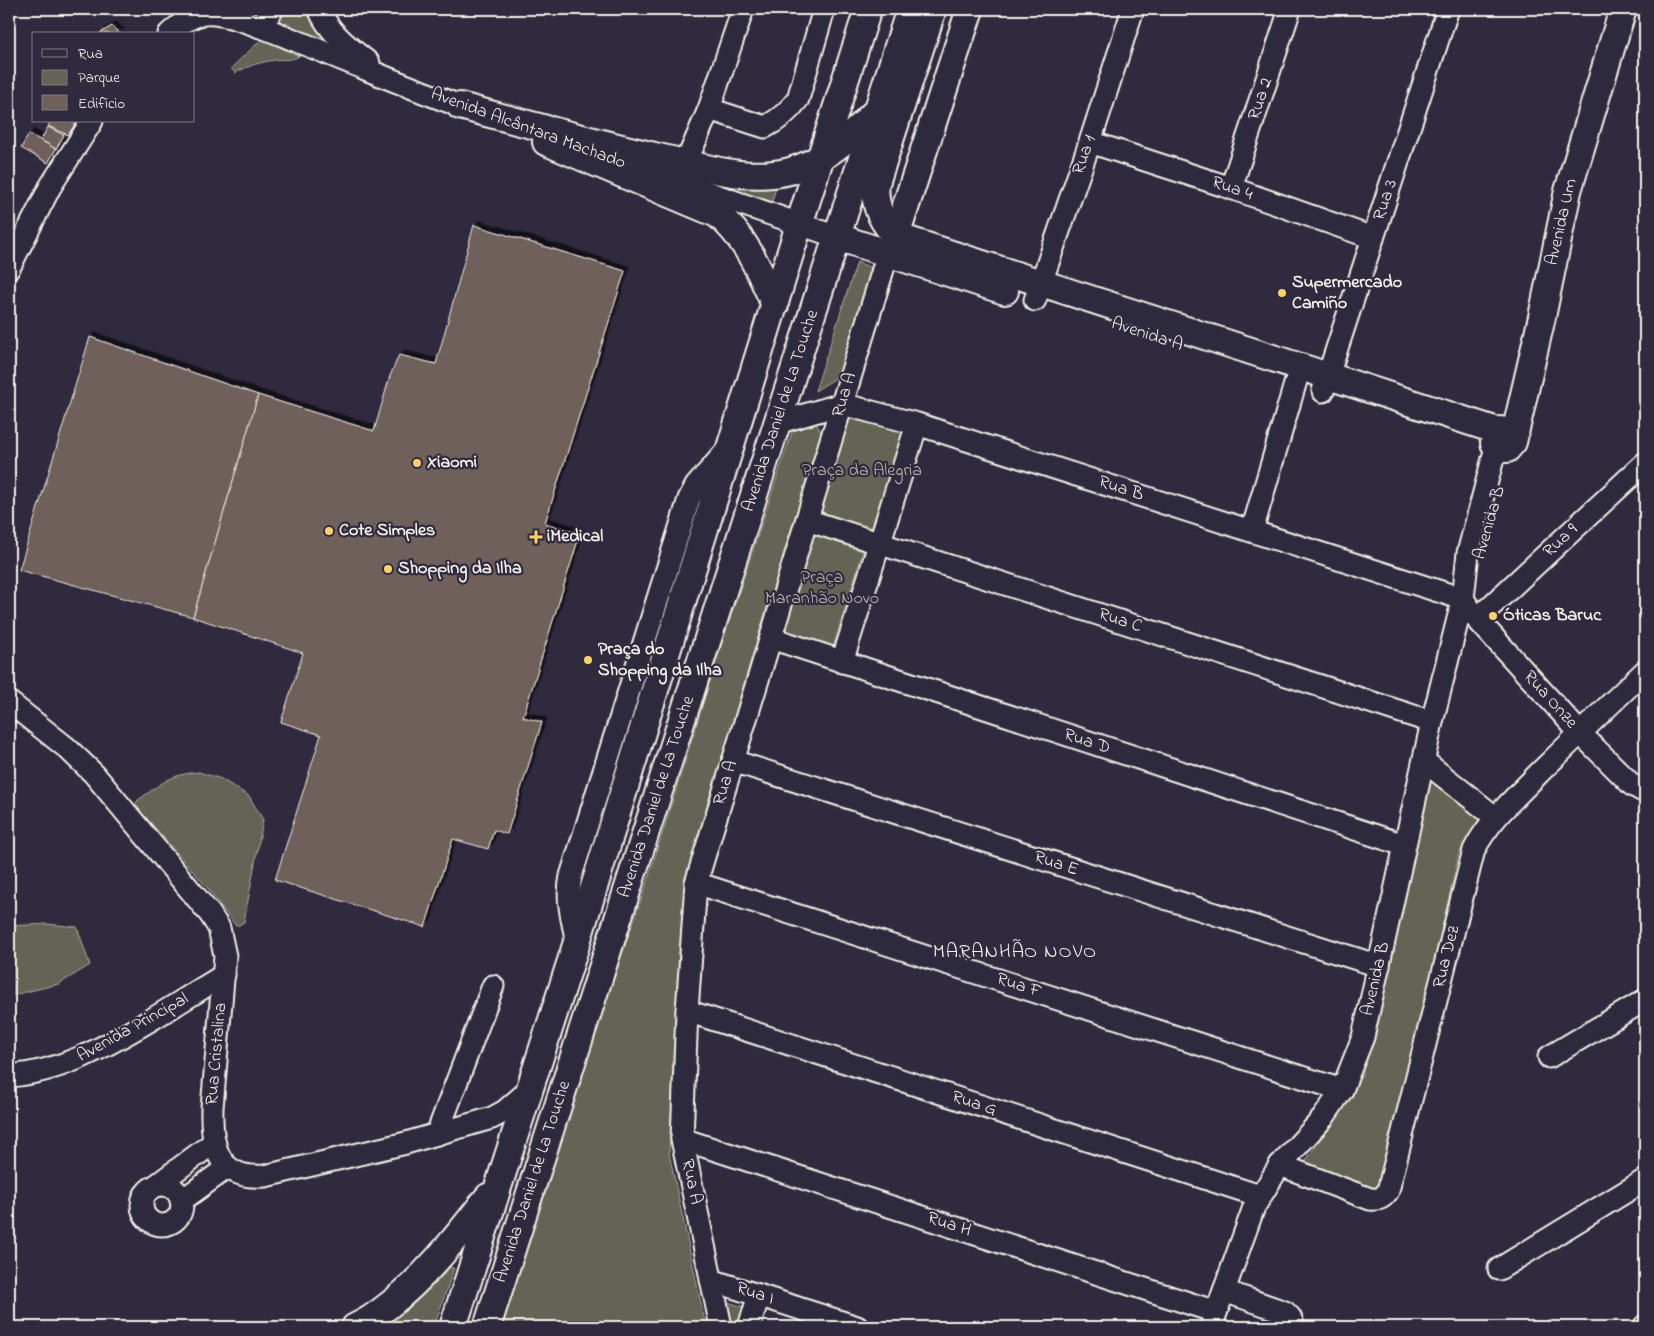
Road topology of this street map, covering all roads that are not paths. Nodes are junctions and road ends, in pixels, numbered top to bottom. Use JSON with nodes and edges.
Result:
{"nodes":[{"id":1,"x":273,"y":9,"type":"edge"},
{"id":2,"x":319,"y":9,"type":"edge"},
{"id":3,"x":743,"y":9,"type":"edge"},
{"id":4,"x":824,"y":9,"type":"edge"},
{"id":5,"x":868,"y":9,"type":"edge"},
{"id":6,"x":910,"y":9,"type":"edge"},
{"id":7,"x":933,"y":9,"type":"edge"},
{"id":8,"x":970,"y":9,"type":"edge"},
{"id":9,"x":1133,"y":9,"type":"edge"},
{"id":10,"x":1290,"y":9,"type":"edge"},
{"id":11,"x":1448,"y":9,"type":"edge"},
{"id":12,"x":1614,"y":9,"type":"edge"},
{"id":13,"x":1623,"y":9,"type":"edge"},
{"id":14,"x":260,"y":27,"type":"junction"},
{"id":15,"x":172,"y":32,"type":"edge"},
{"id":16,"x":394,"y":80,"type":"junction"},
{"id":17,"x":460,"y":106,"type":"junction"},
{"id":18,"x":709,"y":110,"type":"junction"},
{"id":19,"x":877,"y":110,"type":"junction"},
{"id":20,"x":91,"y":122,"type":"edge"},
{"id":21,"x":1090,"y":142,"type":"junction"},
{"id":22,"x":820,"y":158,"type":"junction"},
{"id":23,"x":686,"y":163,"type":"junction"},
{"id":24,"x":878,"y":173,"type":"junction"},
{"id":25,"x":1231,"y":188,"type":"junction"},
{"id":26,"x":799,"y":225,"type":"junction"},
{"id":27,"x":837,"y":237,"type":"junction"},
{"id":28,"x":1373,"y":238,"type":"junction"},
{"id":29,"x":892,"y":245,"type":"junction"},
{"id":30,"x":9,"y":268,"type":"edge"},
{"id":31,"x":1038,"y":292,"type":"junction"},
{"id":32,"x":775,"y":305,"type":"junction"},
{"id":33,"x":1297,"y":374,"type":"junction"},
{"id":34,"x":1325,"y":384,"type":"junction"},
{"id":35,"x":842,"y":404,"type":"junction"},
{"id":36,"x":777,"y":423,"type":"junction"},
{"id":37,"x":917,"y":424,"type":"junction"},
{"id":38,"x":1503,"y":440,"type":"junction"},
{"id":39,"x":1645,"y":463,"type":"edge"},
{"id":40,"x":807,"y":520,"type":"junction"},
{"id":41,"x":1252,"y":531,"type":"junction"},
{"id":42,"x":880,"y":542,"type":"junction"},
{"id":43,"x":1463,"y":599,"type":"junction"},
{"id":44,"x":1477,"y":619,"type":"junction"},
{"id":45,"x":771,"y":638,"type":"junction"},
{"id":46,"x":842,"y":662,"type":"junction"},
{"id":47,"x":1645,"y":671,"type":"edge"},
{"id":48,"x":9,"y":702,"type":"edge"},
{"id":49,"x":1432,"y":722,"type":"junction"},
{"id":50,"x":1580,"y":733,"type":"junction"},
{"id":51,"x":733,"y":761,"type":"junction"},
{"id":52,"x":1424,"y":761,"type":"junction"},
{"id":53,"x":1645,"y":792,"type":"edge"},
{"id":54,"x":1495,"y":817,"type":"junction"},
{"id":55,"x":1404,"y":845,"type":"junction"},
{"id":56,"x":696,"y":883,"type":"junction"},
{"id":57,"x":1379,"y":966,"type":"junction"},
{"id":58,"x":224,"y":975,"type":"junction"},
{"id":59,"x":493,"y":986,"type":"dead end"},
{"id":60,"x":1645,"y":1000,"type":"edge"},
{"id":61,"x":687,"y":1011,"type":"junction"},
{"id":62,"x":1549,"y":1058,"type":"dead end"},
{"id":63,"x":9,"y":1076,"type":"edge"},
{"id":64,"x":1342,"y":1090,"type":"junction"},
{"id":65,"x":528,"y":1091,"type":"junction"},
{"id":66,"x":437,"y":1134,"type":"junction"},
{"id":67,"x":682,"y":1139,"type":"junction"},
{"id":68,"x":213,"y":1143,"type":"junction"},
{"id":69,"x":1280,"y":1165,"type":"junction"},
{"id":70,"x":228,"y":1168,"type":"junction"},
{"id":71,"x":1645,"y":1180,"type":"edge"},
{"id":72,"x":498,"y":1185,"type":"junction"},
{"id":73,"x":154,"y":1187,"type":"junction"},
{"id":74,"x":1260,"y":1196,"type":"junction"},
{"id":75,"x":181,"y":1200,"type":"junction"},
{"id":76,"x":1499,"y":1269,"type":"dead end"},
{"id":77,"x":711,"y":1280,"type":"junction"},
{"id":78,"x":1224,"y":1291,"type":"junction"},
{"id":79,"x":759,"y":1295,"type":"junction"},
{"id":80,"x":1214,"y":1320,"type":"edge"},
{"id":81,"x":355,"y":1327,"type":"edge"},
{"id":82,"x":453,"y":1327,"type":"edge"},
{"id":83,"x":487,"y":1327,"type":"edge"},
{"id":84,"x":720,"y":1327,"type":"edge"},
{"id":85,"x":748,"y":1327,"type":"edge"},
{"id":86,"x":857,"y":1327,"type":"edge"},
{"id":87,"x":1294,"y":1327,"type":"edge"}],
"edges":[{"from":1,"to":14,"type":"street"},
{"from":2,"to":16,"type":"street"},
{"from":3,"to":18,"type":"street"},
{"from":4,"to":18,"type":"street"},
{"from":5,"to":22,"type":"main road","name":"Avenida Daniel de La Touche"},
{"from":6,"to":19,"type":"main road","name":"Avenida Daniel de La Touche"},
{"from":7,"to":24,"type":"main road"},
{"from":8,"to":29,"type":"main road","name":"Rua A"},
{"from":9,"to":21,"type":"street","name":"Rua 1"},
{"from":10,"to":25,"type":"street","name":"Rua 2"},
{"from":11,"to":28,"type":"street","name":"Rua 3"},
{"from":12,"to":38,"type":"main road","name":"Avenida Um"},
{"from":13,"to":38,"type":"main road","name":"Avenida Um"},
{"from":14,"to":15,"type":"street"},
{"from":14,"to":16,"type":"street","name":"Avenida Alcântara Machado"},
{"from":16,"to":17,"type":"street","name":"Avenida Alcântara Machado"},
{"from":17,"to":23,"type":"main road"},
{"from":17,"to":26,"type":"street","name":"Avenida Alcântara Machado"},
{"from":17,"to":32,"type":"main road"},
{"from":18,"to":23,"type":"street"},
{"from":19,"to":22,"type":"main road"},
{"from":19,"to":27,"type":"main road","name":"Avenida Daniel de La Touche"},
{"from":20,"to":30,"type":"street"},
{"from":21,"to":25,"type":"street","name":"Rua 4"},
{"from":21,"to":31,"type":"street","name":"Rua 1"},
{"from":22,"to":23,"type":"main road"},
{"from":22,"to":26,"type":"main road","name":"Avenida Daniel de La Touche"},
{"from":24,"to":27,"type":"main road"},
{"from":24,"to":29,"type":"main road"},
{"from":25,"to":28,"type":"street","name":"Rua 4"},
{"from":26,"to":27,"type":"street","name":"Avenida A"},
{"from":26,"to":32,"type":"main road","name":"Avenida Daniel de La Touche"},
{"from":27,"to":29,"type":"main road","name":"Avenida A"},
{"from":27,"to":36,"type":"main road","name":"Avenida Daniel de La Touche"},
{"from":28,"to":34,"type":"street","name":"Rua 3"},
{"from":29,"to":31,"type":"main road","name":"Avenida A"},
{"from":29,"to":35,"type":"street","name":"Rua A"},
{"from":31,"to":33,"type":"main road","name":"Avenida A"},
{"from":32,"to":65,"type":"main road","name":"Avenida Daniel de La Touche"},
{"from":33,"to":34,"type":"main road","name":"Avenida A"},
{"from":33,"to":41,"type":"street"},
{"from":34,"to":38,"type":"main road","name":"Avenida A"},
{"from":35,"to":36,"type":"street"},
{"from":35,"to":37,"type":"street","name":"Rua B"},
{"from":35,"to":40,"type":"street","name":"Rua A"},
{"from":36,"to":83,"type":"main road","name":"Avenida Daniel de La Touche"},
{"from":37,"to":41,"type":"street","name":"Rua B"},
{"from":37,"to":42,"type":"street"},
{"from":38,"to":43,"type":"street","name":"Avenida B"},
{"from":39,"to":44,"type":"street","name":"Rua 9"},
{"from":40,"to":42,"type":"street","name":"Rua C"},
{"from":40,"to":45,"type":"street","name":"Rua A"},
{"from":41,"to":43,"type":"street","name":"Rua B"},
{"from":42,"to":46,"type":"street"},
{"from":42,"to":49,"type":"street","name":"Rua C"},
{"from":43,"to":44,"type":"street","name":"Rua Onze"},
{"from":43,"to":49,"type":"street","name":"Avenida B"},
{"from":44,"to":50,"type":"street","name":"Rua Onze"},
{"from":45,"to":46,"type":"street","name":"Rua D"},
{"from":45,"to":51,"type":"street","name":"Rua A"},
{"from":46,"to":55,"type":"street","name":"Rua D"},
{"from":47,"to":50,"type":"street","name":"Rua Dez"},
{"from":48,"to":58,"type":"street","name":"Rua Cristalina"},
{"from":49,"to":52,"type":"street","name":"Avenida B"},
{"from":50,"to":53,"type":"street","name":"Rua Onze"},
{"from":50,"to":54,"type":"street","name":"Rua Dez"},
{"from":51,"to":56,"type":"street","name":"Rua A"},
{"from":51,"to":57,"type":"street","name":"Rua E"},
{"from":52,"to":54,"type":"street"},
{"from":52,"to":55,"type":"street","name":"Avenida B"},
{"from":54,"to":69,"type":"street","name":"Rua Dez"},
{"from":55,"to":57,"type":"street","name":"Avenida B"},
{"from":56,"to":61,"type":"street","name":"Rua A"},
{"from":56,"to":64,"type":"street","name":"Rua F"},
{"from":57,"to":64,"type":"street","name":"Avenida B"},
{"from":58,"to":63,"type":"street","name":"Avenida Principal"},
{"from":58,"to":68,"type":"street","name":"Rua Cristalina"},
{"from":59,"to":66,"type":"street"},
{"from":60,"to":62,"type":"street"},
{"from":61,"to":67,"type":"street","name":"Rua A"},
{"from":61,"to":74,"type":"street","name":"Rua G"},
{"from":64,"to":69,"type":"street","name":"Avenida B"},
{"from":65,"to":66,"type":"street"},
{"from":65,"to":72,"type":"main road","name":"Avenida Daniel de La Touche"},
{"from":66,"to":70,"type":"street"},
{"from":67,"to":77,"type":"street","name":"Rua A"},
{"from":67,"to":80,"type":"street","name":"Rua H"},
{"from":68,"to":70,"type":"street","name":"Rua Cristalina"},
{"from":68,"to":73,"type":"street"},
{"from":69,"to":74,"type":"street","name":"Avenida B"},
{"from":70,"to":75,"type":"street"},
{"from":71,"to":76,"type":"street"},
{"from":72,"to":81,"type":"main road"},
{"from":72,"to":82,"type":"main road","name":"Avenida Daniel de La Touche"},
{"from":73,"to":75,"type":"street"},
{"from":73,"to":75,"type":"street"},
{"from":74,"to":78,"type":"street","name":"Avenida B"},
{"from":77,"to":79,"type":"street","name":"Rua I"},
{"from":77,"to":84,"type":"street","name":"Rua A"},
{"from":78,"to":80,"type":"street","name":"Avenida B"},
{"from":78,"to":87,"type":"street"},
{"from":79,"to":85,"type":"street"},
{"from":79,"to":86,"type":"street","name":"Rua I"}]}
